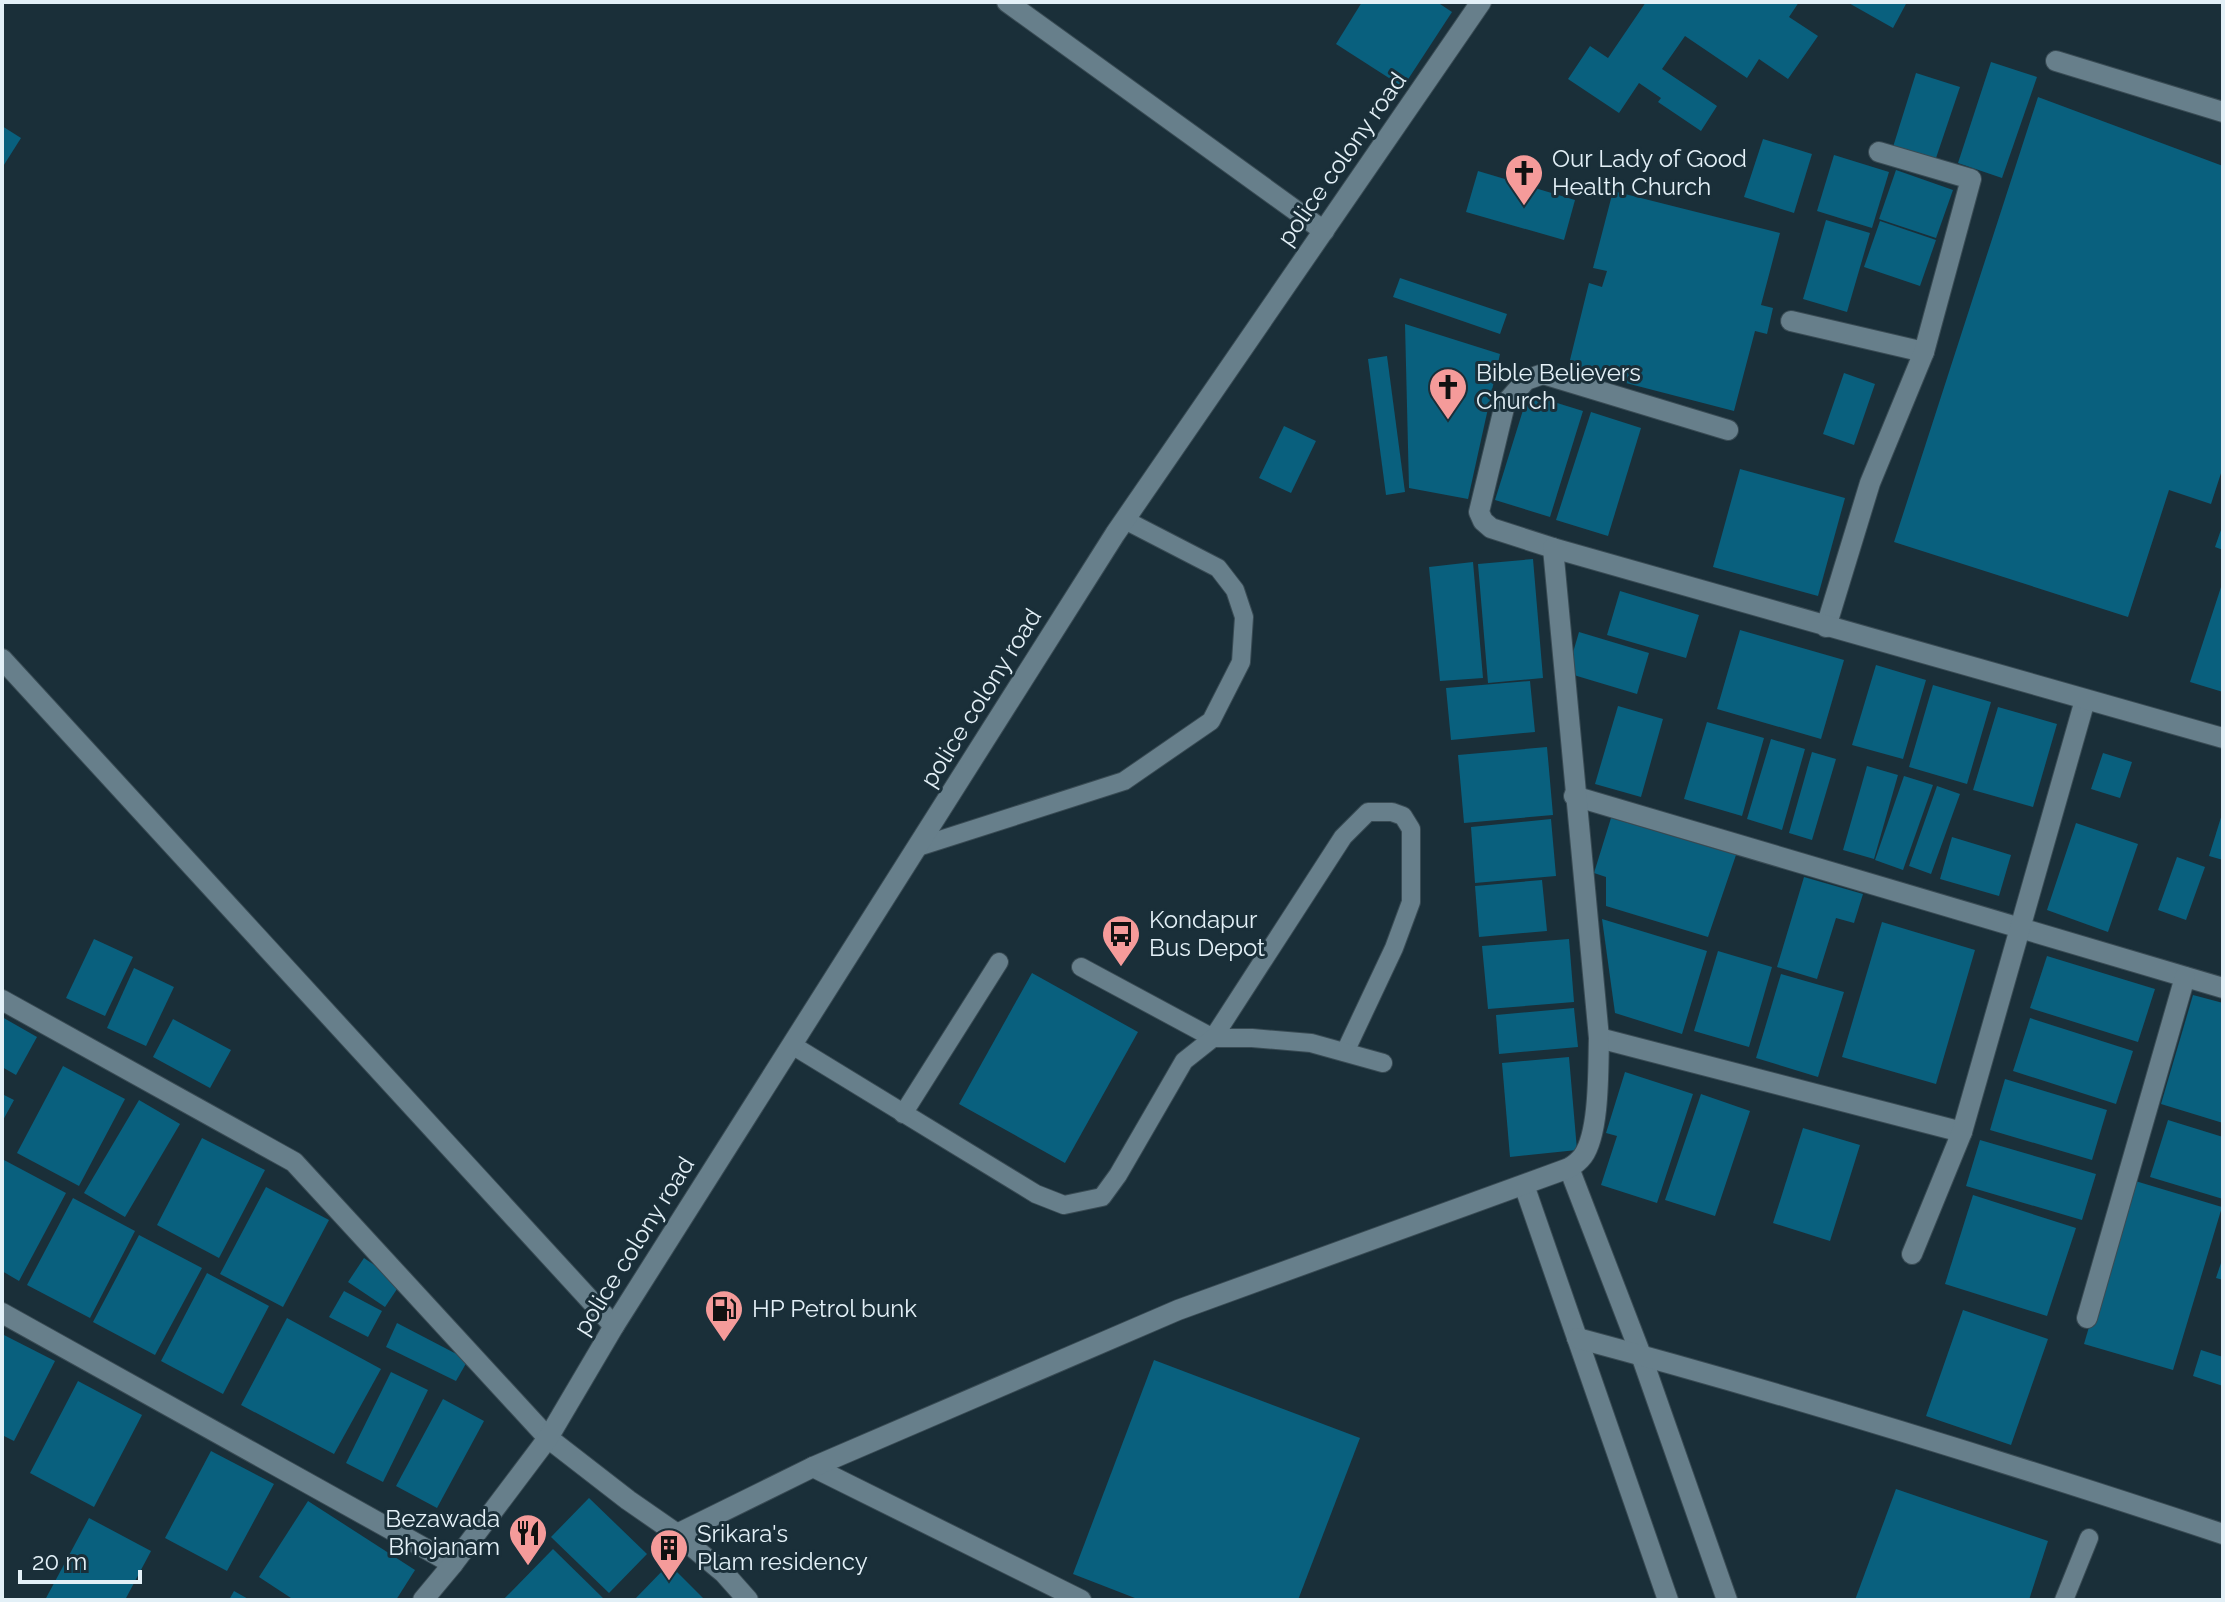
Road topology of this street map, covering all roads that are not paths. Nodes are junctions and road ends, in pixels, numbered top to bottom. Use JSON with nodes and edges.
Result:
{"nodes":[{"id":1,"x":1007,"y":2,"type":"edge"},
{"id":2,"x":1481,"y":2,"type":"edge"},
{"id":3,"x":2056,"y":61,"type":"dead end"},
{"id":4,"x":2223,"y":112,"type":"edge"},
{"id":5,"x":1879,"y":152,"type":"dead end"},
{"id":6,"x":1324,"y":231,"type":"junction"},
{"id":7,"x":1791,"y":321,"type":"dead end"},
{"id":8,"x":1924,"y":352,"type":"junction"},
{"id":9,"x":1728,"y":430,"type":"dead end"},
{"id":10,"x":1125,"y":520,"type":"junction"},
{"id":11,"x":1553,"y":548,"type":"junction"},
{"id":12,"x":1826,"y":627,"type":"junction"},
{"id":13,"x":2,"y":659,"type":"edge"},
{"id":14,"x":2085,"y":700,"type":"junction"},
{"id":15,"x":2223,"y":738,"type":"edge"},
{"id":16,"x":1574,"y":796,"type":"junction"},
{"id":17,"x":918,"y":847,"type":"junction"},
{"id":18,"x":2021,"y":928,"type":"junction"},
{"id":19,"x":999,"y":962,"type":"dead end"},
{"id":20,"x":1081,"y":967,"type":"dead end"},
{"id":21,"x":2185,"y":977,"type":"junction"},
{"id":22,"x":2223,"y":988,"type":"edge"},
{"id":23,"x":2,"y":1000,"type":"edge"},
{"id":24,"x":1213,"y":1038,"type":"junction"},
{"id":25,"x":1599,"y":1038,"type":"junction"},
{"id":26,"x":792,"y":1045,"type":"junction"},
{"id":27,"x":1345,"y":1052,"type":"junction"},
{"id":28,"x":1383,"y":1063,"type":"dead end"},
{"id":29,"x":903,"y":1114,"type":"junction"},
{"id":30,"x":1962,"y":1132,"type":"junction"},
{"id":31,"x":1569,"y":1168,"type":"junction"},
{"id":32,"x":1524,"y":1185,"type":"junction"},
{"id":33,"x":1912,"y":1254,"type":"dead end"},
{"id":34,"x":2,"y":1313,"type":"edge"},
{"id":35,"x":2087,"y":1318,"type":"dead end"},
{"id":36,"x":614,"y":1326,"type":"junction"},
{"id":37,"x":1577,"y":1338,"type":"junction"},
{"id":38,"x":1641,"y":1355,"type":"junction"},
{"id":39,"x":548,"y":1438,"type":"junction"},
{"id":40,"x":813,"y":1467,"type":"junction"},
{"id":41,"x":677,"y":1534,"type":"junction"},
{"id":42,"x":2223,"y":1534,"type":"edge"},
{"id":43,"x":2089,"y":1538,"type":"dead end"},
{"id":44,"x":453,"y":1564,"type":"junction"},
{"id":45,"x":429,"y":1598,"type":"edge"},
{"id":46,"x":748,"y":1600,"type":"edge"},
{"id":47,"x":1081,"y":1600,"type":"edge"},
{"id":48,"x":1668,"y":1600,"type":"edge"},
{"id":49,"x":1727,"y":1600,"type":"edge"},
{"id":50,"x":2064,"y":1600,"type":"edge"}],
"edges":[{"from":1,"to":6,"type":"street"},
{"from":2,"to":6,"type":"street","name":"police colony road"},
{"from":3,"to":4,"type":"street"},
{"from":5,"to":8,"type":"street"},
{"from":6,"to":10,"type":"street","name":"police colony road"},
{"from":7,"to":8,"type":"street"},
{"from":8,"to":12,"type":"street"},
{"from":9,"to":11,"type":"street"},
{"from":10,"to":17,"type":"street","name":"police colony road"},
{"from":10,"to":17,"type":"lane"},
{"from":11,"to":12,"type":"street"},
{"from":11,"to":16,"type":"street"},
{"from":12,"to":14,"type":"street"},
{"from":13,"to":36,"type":"street"},
{"from":14,"to":15,"type":"street"},
{"from":14,"to":18,"type":"street"},
{"from":16,"to":18,"type":"street"},
{"from":16,"to":25,"type":"street"},
{"from":17,"to":26,"type":"street","name":"police colony road"},
{"from":18,"to":21,"type":"street"},
{"from":18,"to":30,"type":"street"},
{"from":19,"to":29,"type":"lane"},
{"from":20,"to":24,"type":"lane"},
{"from":21,"to":22,"type":"street"},
{"from":21,"to":35,"type":"street"},
{"from":23,"to":39,"type":"street"},
{"from":24,"to":27,"type":"lane"},
{"from":24,"to":27,"type":"lane"},
{"from":24,"to":29,"type":"lane"},
{"from":25,"to":30,"type":"street"},
{"from":25,"to":31,"type":"street"},
{"from":26,"to":29,"type":"lane"},
{"from":26,"to":36,"type":"street","name":"police colony road"},
{"from":27,"to":28,"type":"lane"},
{"from":30,"to":33,"type":"street"},
{"from":31,"to":32,"type":"street"},
{"from":31,"to":38,"type":"street"},
{"from":32,"to":37,"type":"street"},
{"from":32,"to":40,"type":"street"},
{"from":34,"to":44,"type":"street"},
{"from":36,"to":39,"type":"street","name":"police colony road"},
{"from":37,"to":38,"type":"street"},
{"from":37,"to":48,"type":"street"},
{"from":38,"to":42,"type":"street"},
{"from":38,"to":49,"type":"street"},
{"from":39,"to":41,"type":"street"},
{"from":39,"to":44,"type":"street"},
{"from":40,"to":41,"type":"street"},
{"from":40,"to":47,"type":"street"},
{"from":41,"to":46,"type":"street"},
{"from":43,"to":50,"type":"lane"},
{"from":44,"to":45,"type":"street"}]}
